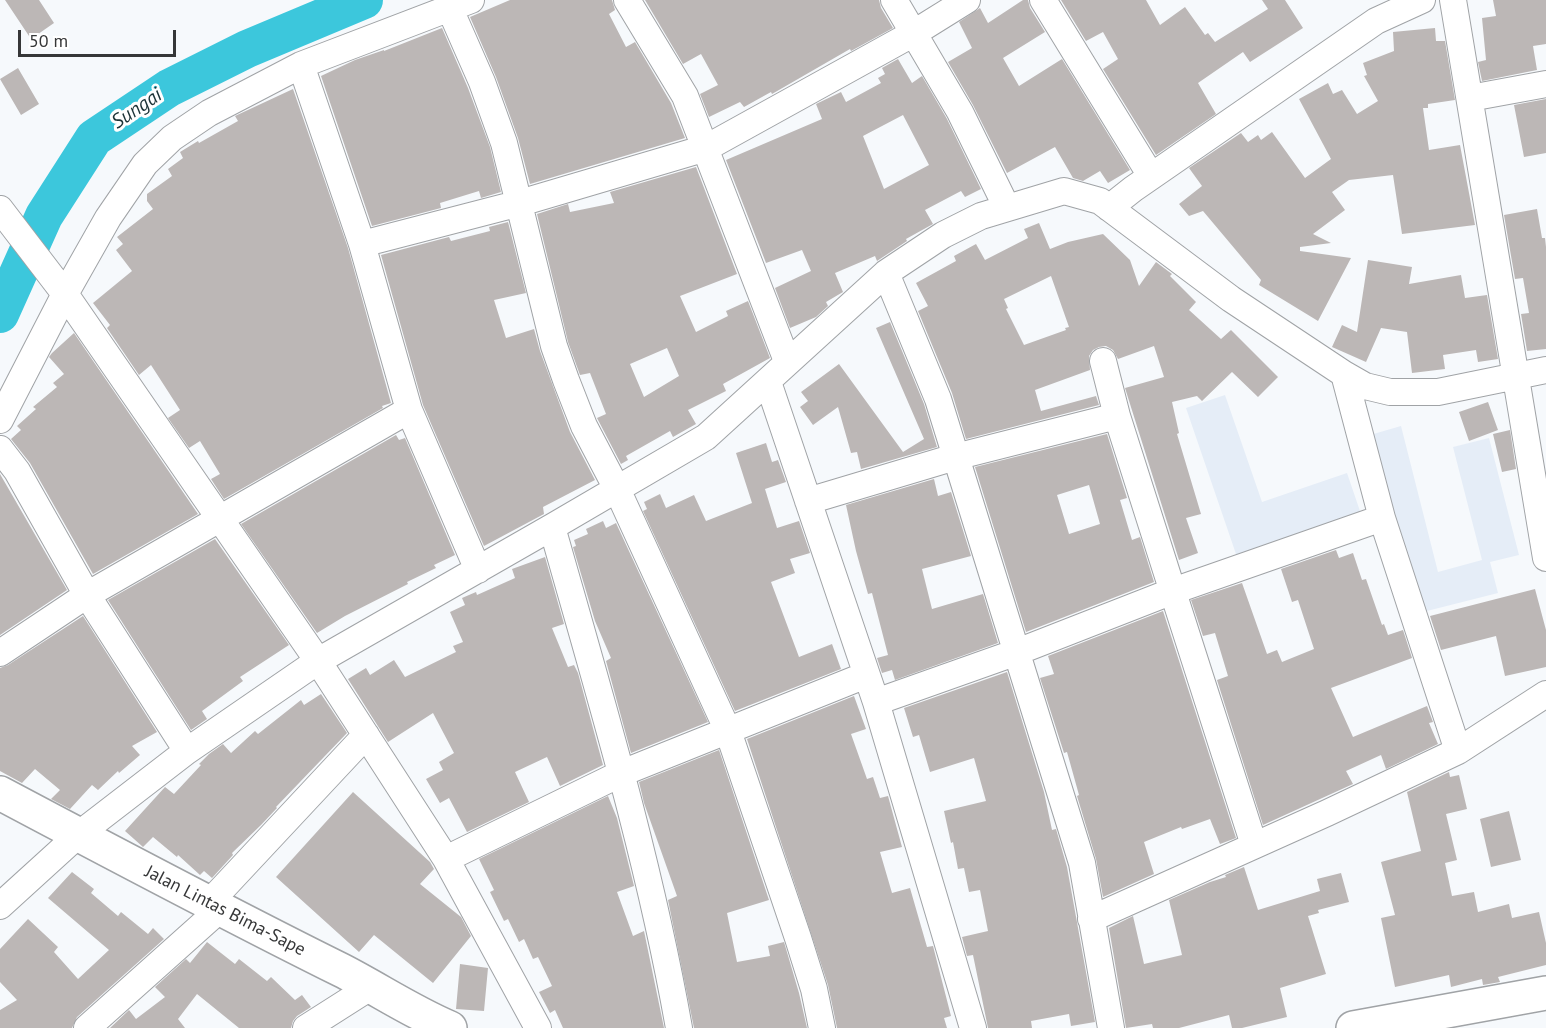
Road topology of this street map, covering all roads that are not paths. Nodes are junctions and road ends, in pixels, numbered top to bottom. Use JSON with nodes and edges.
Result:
{"nodes":[{"id":1,"x":627,"y":0,"type":"edge"},
{"id":2,"x":894,"y":0,"type":"edge"},
{"id":3,"x":967,"y":0,"type":"edge"},
{"id":4,"x":1043,"y":0,"type":"edge"},
{"id":5,"x":1422,"y":0,"type":"edge"},
{"id":6,"x":1453,"y":0,"type":"edge"},
{"id":7,"x":461,"y":4,"type":"edge"},
{"id":8,"x":1370,"y":10,"type":"edge"},
{"id":9,"x":914,"y":33,"type":"junction"},
{"id":10,"x":301,"y":65,"type":"junction"},
{"id":11,"x":1546,"y":84,"type":"edge"},
{"id":12,"x":1470,"y":98,"type":"junction"},
{"id":13,"x":706,"y":148,"type":"junction"},
{"id":14,"x":1151,"y":176,"type":"junction"},
{"id":15,"x":520,"y":203,"type":"junction"},
{"id":16,"x":1007,"y":208,"type":"junction"},
{"id":17,"x":1109,"y":208,"type":"junction"},
{"id":18,"x":1,"y":212,"type":"edge"},
{"id":19,"x":362,"y":244,"type":"junction"},
{"id":20,"x":886,"y":273,"type":"junction"},
{"id":21,"x":61,"y":290,"type":"junction"},
{"id":22,"x":787,"y":361,"type":"junction"},
{"id":23,"x":1102,"y":361,"type":"dead end"},
{"id":24,"x":1546,"y":370,"type":"edge"},
{"id":25,"x":1344,"y":374,"type":"junction"},
{"id":26,"x":1516,"y":377,"type":"junction"},
{"id":27,"x":768,"y":382,"type":"junction"},
{"id":28,"x":409,"y":410,"type":"junction"},
{"id":29,"x":1117,"y":416,"type":"junction"},
{"id":30,"x":0,"y":420,"type":"edge"},
{"id":31,"x":0,"y":449,"type":"edge"},
{"id":32,"x":955,"y":457,"type":"junction"},
{"id":33,"x":617,"y":489,"type":"junction"},
{"id":34,"x":808,"y":501,"type":"junction"},
{"id":35,"x":219,"y":518,"type":"junction"},
{"id":36,"x":1382,"y":518,"type":"junction"},
{"id":37,"x":552,"y":527,"type":"junction"},
{"id":38,"x":1546,"y":558,"type":"edge"},
{"id":39,"x":478,"y":570,"type":"junction"},
{"id":40,"x":1173,"y":591,"type":"junction"},
{"id":41,"x":87,"y":595,"type":"junction"},
{"id":42,"x":1017,"y":652,"type":"junction"},
{"id":43,"x":0,"y":653,"type":"edge"},
{"id":44,"x":318,"y":661,"type":"junction"},
{"id":45,"x":866,"y":675,"type":"junction"},
{"id":46,"x":1546,"y":694,"type":"edge"},
{"id":47,"x":876,"y":702,"type":"junction"},
{"id":48,"x":728,"y":731,"type":"junction"},
{"id":49,"x":366,"y":735,"type":"junction"},
{"id":50,"x":188,"y":751,"type":"junction"},
{"id":51,"x":1458,"y":751,"type":"junction"},
{"id":52,"x":622,"y":774,"type":"junction"},
{"id":53,"x":0,"y":793,"type":"edge"},
{"id":54,"x":78,"y":835,"type":"junction"},
{"id":55,"x":1254,"y":845,"type":"junction"},
{"id":56,"x":446,"y":858,"type":"junction"},
{"id":57,"x":0,"y":906,"type":"edge"},
{"id":58,"x":213,"y":907,"type":"junction"},
{"id":59,"x":1091,"y":919,"type":"junction"},
{"id":60,"x":372,"y":986,"type":"junction"},
{"id":61,"x":1546,"y":993,"type":"edge"},
{"id":62,"x":431,"y":1024,"type":"edge"},
{"id":63,"x":87,"y":1028,"type":"edge"},
{"id":64,"x":306,"y":1028,"type":"edge"},
{"id":65,"x":538,"y":1028,"type":"edge"},
{"id":66,"x":679,"y":1028,"type":"edge"},
{"id":67,"x":822,"y":1028,"type":"edge"},
{"id":68,"x":973,"y":1028,"type":"edge"},
{"id":69,"x":1111,"y":1028,"type":"edge"},
{"id":70,"x":1353,"y":1028,"type":"edge"}],
"edges":[{"from":1,"to":13,"type":"street"},
{"from":2,"to":9,"type":"street"},
{"from":3,"to":9,"type":"street"},
{"from":4,"to":14,"type":"street"},
{"from":5,"to":8,"type":"street"},
{"from":6,"to":12,"type":"street"},
{"from":7,"to":10,"type":"street"},
{"from":7,"to":15,"type":"street"},
{"from":8,"to":14,"type":"street"},
{"from":9,"to":13,"type":"street"},
{"from":9,"to":16,"type":"street"},
{"from":10,"to":19,"type":"street"},
{"from":10,"to":21,"type":"street"},
{"from":11,"to":12,"type":"street"},
{"from":12,"to":26,"type":"street"},
{"from":13,"to":15,"type":"street"},
{"from":13,"to":22,"type":"street"},
{"from":14,"to":17,"type":"street"},
{"from":15,"to":19,"type":"street"},
{"from":15,"to":33,"type":"street"},
{"from":16,"to":17,"type":"street"},
{"from":16,"to":20,"type":"street"},
{"from":17,"to":25,"type":"street"},
{"from":18,"to":21,"type":"street"},
{"from":19,"to":28,"type":"street"},
{"from":20,"to":22,"type":"street"},
{"from":20,"to":32,"type":"street"},
{"from":21,"to":30,"type":"street"},
{"from":21,"to":35,"type":"street"},
{"from":22,"to":27,"type":"street"},
{"from":23,"to":29,"type":"street"},
{"from":24,"to":26,"type":"street"},
{"from":25,"to":26,"type":"street"},
{"from":25,"to":36,"type":"street"},
{"from":26,"to":38,"type":"street"},
{"from":27,"to":33,"type":"street"},
{"from":27,"to":34,"type":"street"},
{"from":28,"to":35,"type":"street"},
{"from":28,"to":39,"type":"street"},
{"from":29,"to":32,"type":"street"},
{"from":29,"to":40,"type":"street"},
{"from":31,"to":41,"type":"street"},
{"from":32,"to":34,"type":"street"},
{"from":32,"to":42,"type":"street"},
{"from":33,"to":37,"type":"street"},
{"from":33,"to":48,"type":"street"},
{"from":34,"to":45,"type":"street"},
{"from":35,"to":41,"type":"street"},
{"from":35,"to":44,"type":"street"},
{"from":36,"to":40,"type":"street"},
{"from":36,"to":51,"type":"street"},
{"from":37,"to":39,"type":"street"},
{"from":37,"to":52,"type":"street"},
{"from":39,"to":44,"type":"street"},
{"from":40,"to":42,"type":"street"},
{"from":40,"to":55,"type":"street"},
{"from":41,"to":43,"type":"street"},
{"from":41,"to":50,"type":"street"},
{"from":42,"to":47,"type":"street"},
{"from":42,"to":59,"type":"street"},
{"from":44,"to":49,"type":"street"},
{"from":44,"to":50,"type":"street"},
{"from":45,"to":47,"type":"street"},
{"from":45,"to":48,"type":"street"},
{"from":46,"to":51,"type":"street"},
{"from":47,"to":68,"type":"street"},
{"from":48,"to":52,"type":"street"},
{"from":48,"to":67,"type":"street"},
{"from":49,"to":56,"type":"street"},
{"from":49,"to":58,"type":"street"},
{"from":50,"to":54,"type":"street"},
{"from":51,"to":55,"type":"street"},
{"from":52,"to":56,"type":"street"},
{"from":52,"to":66,"type":"street"},
{"from":53,"to":54,"type":"highway","name":"Jalan Lintas Bima-Sape"},
{"from":54,"to":57,"type":"street"},
{"from":54,"to":58,"type":"highway","name":"Jalan Lintas Bima-Sape"},
{"from":55,"to":59,"type":"street"},
{"from":56,"to":65,"type":"street"},
{"from":58,"to":60,"type":"highway","name":"Jalan Lintas Bima-Sape"},
{"from":58,"to":63,"type":"street"},
{"from":59,"to":69,"type":"street"},
{"from":60,"to":62,"type":"highway","name":"Jalan Lintas Bima-Sape"},
{"from":60,"to":64,"type":"street"},
{"from":61,"to":70,"type":"highway"}]}
